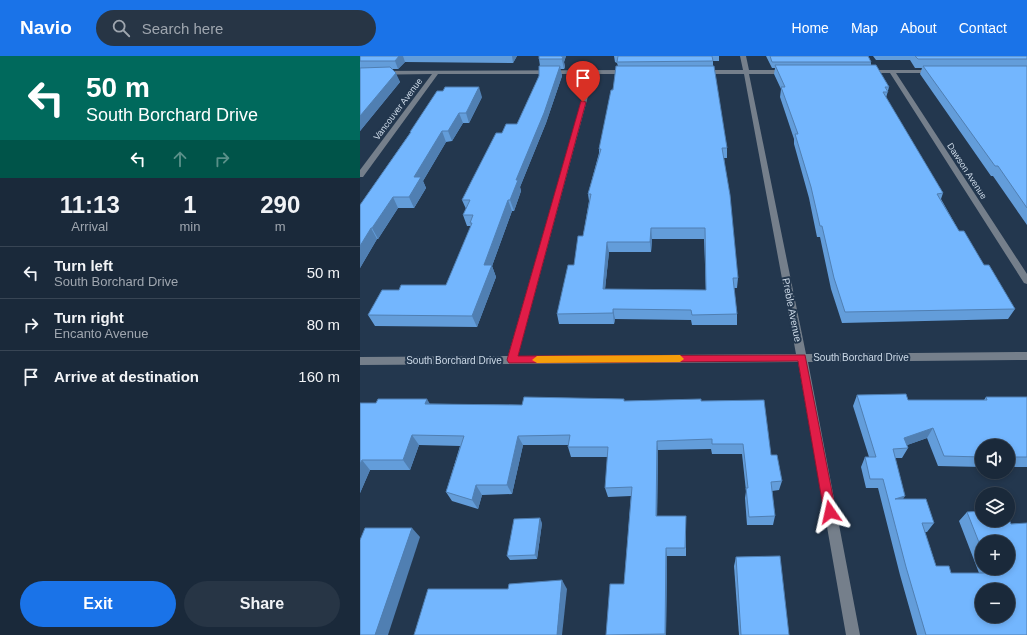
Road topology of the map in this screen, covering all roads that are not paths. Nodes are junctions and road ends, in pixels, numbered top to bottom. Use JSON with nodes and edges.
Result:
{"nodes":[{"id":1,"x":743,"y":56,"type":"edge"},
{"id":2,"x":861,"y":71,"type":"edge"},
{"id":3,"x":892,"y":71,"type":"junction"},
{"id":4,"x":940,"y":71,"type":"edge"},
{"id":5,"x":592,"y":72,"type":"junction"},
{"id":6,"x":638,"y":72,"type":"edge"},
{"id":7,"x":699,"y":72,"type":"edge"},
{"id":8,"x":745,"y":72,"type":"junction"},
{"id":9,"x":792,"y":72,"type":"edge"},
{"id":10,"x":360,"y":73,"type":"edge"},
{"id":11,"x":436,"y":73,"type":"junction"},
{"id":12,"x":360,"y":175,"type":"edge"},
{"id":13,"x":1027,"y":282,"type":"edge"},
{"id":14,"x":1027,"y":356,"type":"edge"},
{"id":15,"x":802,"y":358,"type":"junction"},
{"id":16,"x":512,"y":360,"type":"junction"},
{"id":17,"x":360,"y":361,"type":"edge"},
{"id":18,"x":853,"y":635,"type":"edge"}],
"edges":[{"from":1,"to":8,"type":"street","name":"Preble Avenue"},
{"from":2,"to":3,"type":"street"},
{"from":3,"to":4,"type":"street"},
{"from":3,"to":13,"type":"street","name":"Dawson Avenue"},
{"from":5,"to":6,"type":"street"},
{"from":5,"to":11,"type":"street"},
{"from":5,"to":16,"type":"street"},
{"from":7,"to":8,"type":"street"},
{"from":8,"to":9,"type":"street"},
{"from":8,"to":15,"type":"street","name":"Preble Avenue"},
{"from":10,"to":11,"type":"street"},
{"from":11,"to":12,"type":"street","name":"Vancouver Avenue"},
{"from":14,"to":15,"type":"street","name":"South Borchard Drive"},
{"from":15,"to":16,"type":"street","name":"South Borchard Drive"},
{"from":15,"to":18,"type":"street","name":"Preble Avenue"},
{"from":16,"to":17,"type":"street","name":"South Borchard Drive"}]}
